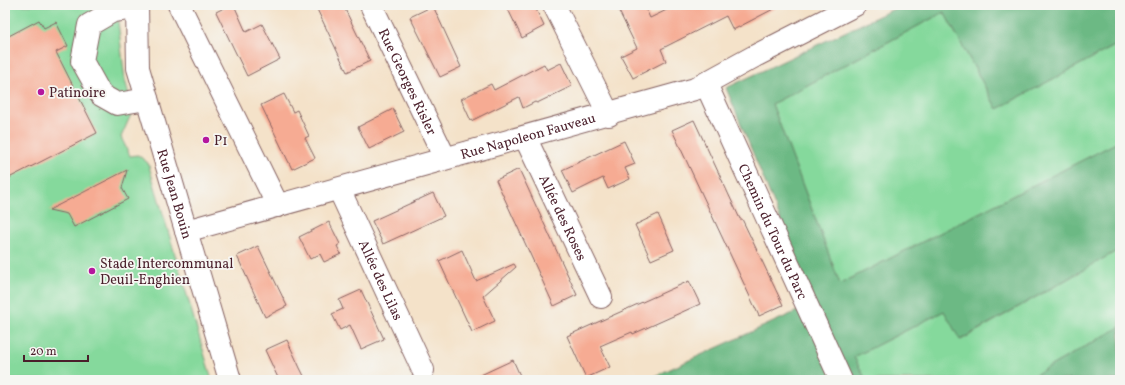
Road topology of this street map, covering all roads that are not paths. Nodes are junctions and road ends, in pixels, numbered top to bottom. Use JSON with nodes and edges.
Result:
{"nodes":[{"id":1,"x":178,"y":5,"type":"edge"},
{"id":2,"x":371,"y":5,"type":"edge"},
{"id":3,"x":554,"y":5,"type":"edge"},
{"id":4,"x":855,"y":5,"type":"edge"},
{"id":5,"x":137,"y":6,"type":"edge"},
{"id":6,"x":706,"y":84,"type":"junction"},
{"id":7,"x":147,"y":99,"type":"junction"},
{"id":8,"x":609,"y":114,"type":"junction"},
{"id":9,"x":526,"y":137,"type":"junction"},
{"id":10,"x":445,"y":158,"type":"junction"},
{"id":11,"x":339,"y":189,"type":"junction"},
{"id":12,"x":278,"y":206,"type":"junction"},
{"id":13,"x":186,"y":231,"type":"junction"},
{"id":14,"x":601,"y":297,"type":"dead end"},
{"id":15,"x":423,"y":370,"type":"dead end"},
{"id":16,"x":230,"y":380,"type":"edge"},
{"id":17,"x":841,"y":380,"type":"edge"}],
"edges":[{"from":1,"to":12,"type":"street"},
{"from":2,"to":10,"type":"street","name":"Rue Georges Risler"},
{"from":3,"to":8,"type":"street"},
{"from":4,"to":6,"type":"street","name":"Rue Napoleon Fauveau"},
{"from":5,"to":7,"type":"street","name":"Rue Jean Bouin"},
{"from":5,"to":7,"type":"street"},
{"from":6,"to":8,"type":"street","name":"Rue Napoleon Fauveau"},
{"from":6,"to":17,"type":"street","name":"Chemin du Tour du Parc"},
{"from":7,"to":13,"type":"street","name":"Rue Jean Bouin"},
{"from":8,"to":9,"type":"street","name":"Rue Napoleon Fauveau"},
{"from":9,"to":10,"type":"street","name":"Rue Napoleon Fauveau"},
{"from":9,"to":14,"type":"street","name":"Allée des Roses"},
{"from":10,"to":11,"type":"street","name":"Rue Napoleon Fauveau"},
{"from":11,"to":12,"type":"street","name":"Rue Napoleon Fauveau"},
{"from":11,"to":15,"type":"street","name":"Allée des Lilas"},
{"from":12,"to":13,"type":"street","name":"Rue Napoleon Fauveau"},
{"from":13,"to":16,"type":"street","name":"Rue Jean Bouin"}]}
